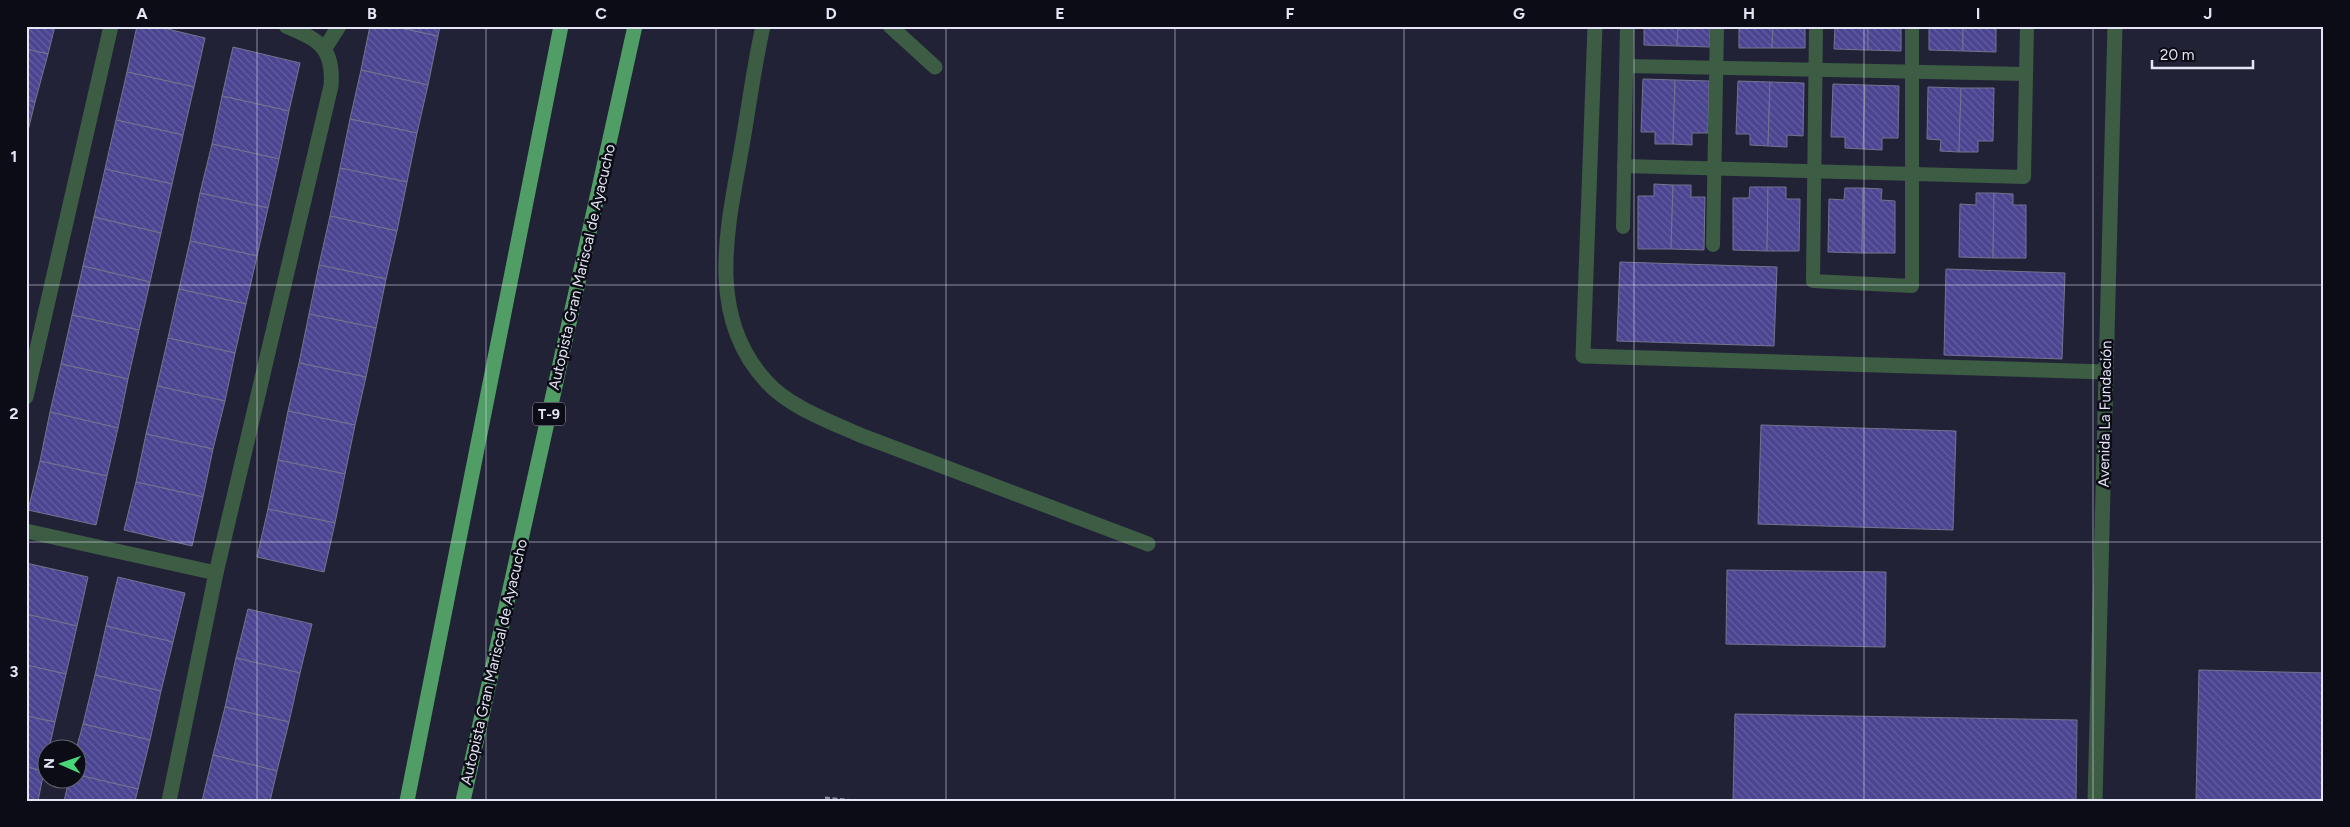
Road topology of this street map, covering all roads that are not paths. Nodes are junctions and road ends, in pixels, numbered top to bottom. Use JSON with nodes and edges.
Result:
{"nodes":[{"id":1,"x":111,"y":26,"type":"edge"},
{"id":2,"x":286,"y":26,"type":"edge"},
{"id":3,"x":339,"y":26,"type":"edge"},
{"id":4,"x":561,"y":26,"type":"edge"},
{"id":5,"x":636,"y":26,"type":"edge"},
{"id":6,"x":763,"y":26,"type":"edge"},
{"id":7,"x":890,"y":26,"type":"edge"},
{"id":8,"x":1596,"y":26,"type":"edge"},
{"id":9,"x":1627,"y":26,"type":"edge"},
{"id":10,"x":1717,"y":26,"type":"edge"},
{"id":11,"x":1816,"y":26,"type":"edge"},
{"id":12,"x":1912,"y":26,"type":"edge"},
{"id":13,"x":2027,"y":26,"type":"edge"},
{"id":14,"x":2115,"y":26,"type":"edge"},
{"id":15,"x":325,"y":48,"type":"junction"},
{"id":16,"x":1626,"y":66,"type":"junction"},
{"id":17,"x":935,"y":67,"type":"dead end"},
{"id":18,"x":1716,"y":68,"type":"junction"},
{"id":19,"x":1815,"y":69,"type":"junction"},
{"id":20,"x":1912,"y":72,"type":"junction"},
{"id":21,"x":2026,"y":74,"type":"junction"},
{"id":22,"x":1624,"y":166,"type":"junction"},
{"id":23,"x":1714,"y":168,"type":"junction"},
{"id":24,"x":1814,"y":171,"type":"junction"},
{"id":25,"x":1912,"y":173,"type":"junction"},
{"id":26,"x":1623,"y":227,"type":"dead end"},
{"id":27,"x":1713,"y":245,"type":"dead end"},
{"id":28,"x":2106,"y":372,"type":"junction"},
{"id":29,"x":26,"y":397,"type":"edge"},
{"id":30,"x":26,"y":531,"type":"edge"},
{"id":31,"x":1148,"y":544,"type":"dead end"},
{"id":32,"x":216,"y":573,"type":"junction"},
{"id":33,"x":169,"y":801,"type":"edge"},
{"id":34,"x":406,"y":801,"type":"edge"},
{"id":35,"x":463,"y":801,"type":"edge"},
{"id":36,"x":2095,"y":801,"type":"edge"}],
"edges":[{"from":1,"to":29,"type":"street"},
{"from":2,"to":15,"type":"street"},
{"from":3,"to":15,"type":"street"},
{"from":4,"to":34,"type":"highway"},
{"from":5,"to":35,"type":"highway","name":"Autopista Gran Mariscal de Ayacucho","number":"T-9"},
{"from":6,"to":31,"type":"street"},
{"from":7,"to":17,"type":"street"},
{"from":8,"to":28,"type":"street"},
{"from":9,"to":16,"type":"lane"},
{"from":10,"to":18,"type":"lane"},
{"from":11,"to":19,"type":"lane"},
{"from":12,"to":20,"type":"lane"},
{"from":13,"to":21,"type":"lane"},
{"from":14,"to":28,"type":"street","name":"Avenida La Fundación"},
{"from":15,"to":32,"type":"street"},
{"from":16,"to":18,"type":"lane"},
{"from":16,"to":22,"type":"lane"},
{"from":18,"to":19,"type":"lane"},
{"from":18,"to":23,"type":"lane"},
{"from":19,"to":20,"type":"lane"},
{"from":19,"to":24,"type":"lane"},
{"from":20,"to":21,"type":"lane"},
{"from":20,"to":25,"type":"lane"},
{"from":21,"to":25,"type":"lane"},
{"from":22,"to":23,"type":"lane"},
{"from":22,"to":26,"type":"lane"},
{"from":23,"to":24,"type":"lane"},
{"from":23,"to":27,"type":"lane"},
{"from":24,"to":25,"type":"lane"},
{"from":24,"to":25,"type":"lane"},
{"from":28,"to":36,"type":"street","name":"Avenida La Fundación"},
{"from":30,"to":32,"type":"street"},
{"from":32,"to":33,"type":"street"}]}
